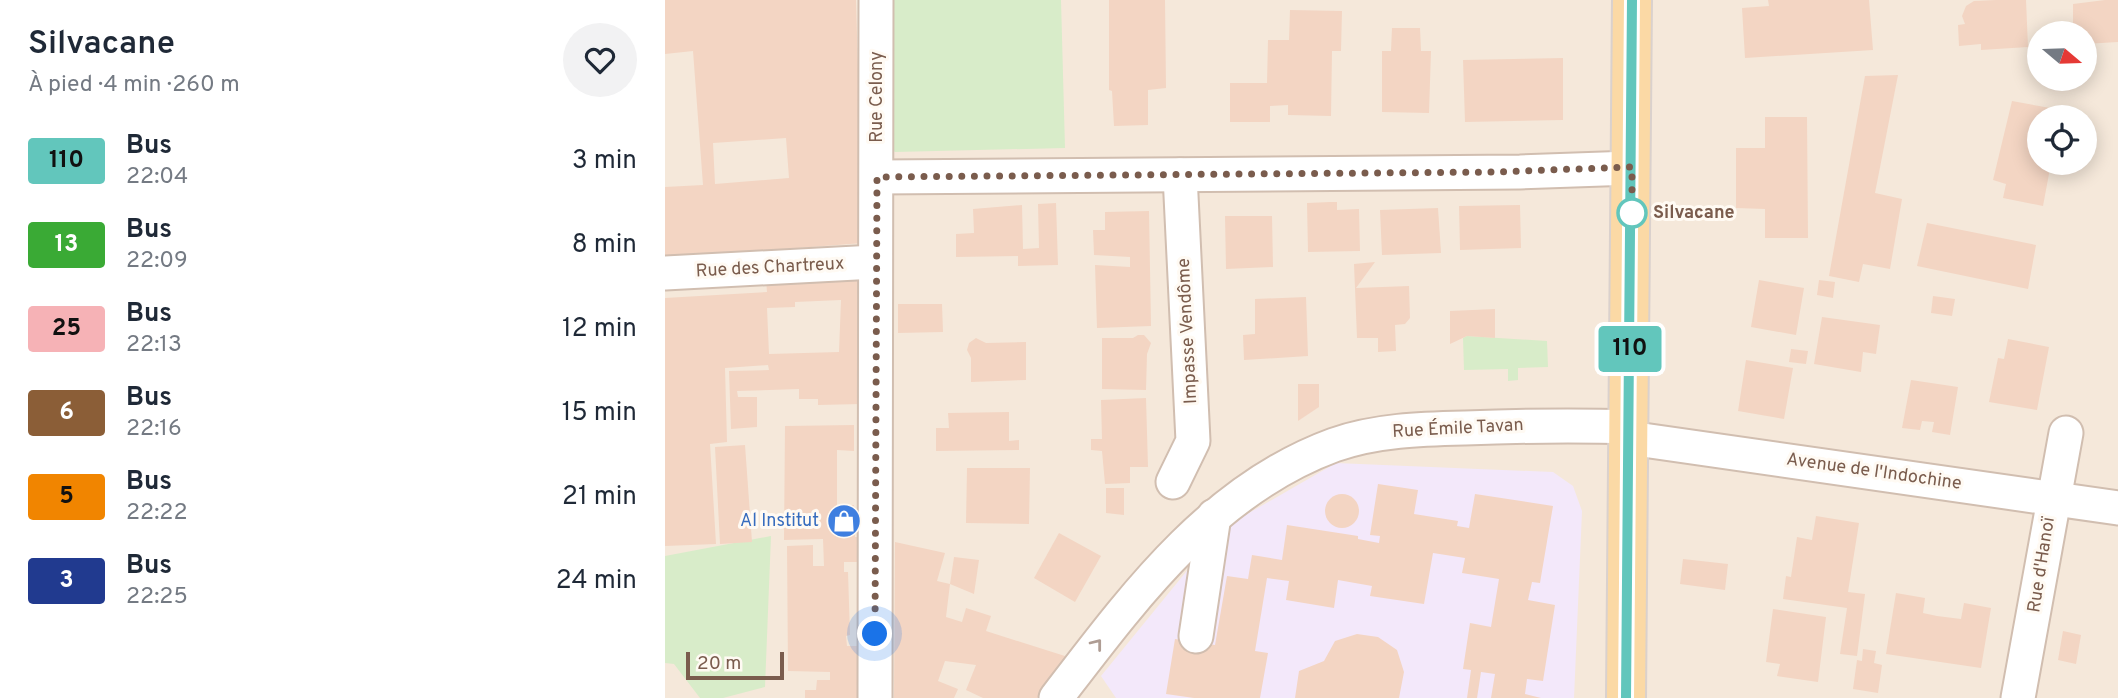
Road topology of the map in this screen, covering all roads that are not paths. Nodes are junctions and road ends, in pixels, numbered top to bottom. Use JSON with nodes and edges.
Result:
{"nodes":[{"id":1,"x":876,"y":0,"type":"edge"},
{"id":2,"x":1632,"y":0,"type":"edge"},
{"id":3,"x":1632,"y":167,"type":"junction"},
{"id":4,"x":1180,"y":175,"type":"junction"},
{"id":5,"x":877,"y":177,"type":"junction"},
{"id":6,"x":875,"y":262,"type":"junction"},
{"id":7,"x":665,"y":273,"type":"edge"},
{"id":8,"x":1630,"y":432,"type":"junction"},
{"id":9,"x":2066,"y":433,"type":"dead end"},
{"id":10,"x":1173,"y":482,"type":"dead end"},
{"id":11,"x":2052,"y":497,"type":"junction"},
{"id":12,"x":2118,"y":508,"type":"edge"},
{"id":13,"x":1214,"y":516,"type":"junction"},
{"id":14,"x":1196,"y":636,"type":"dead end"},
{"id":15,"x":875,"y":698,"type":"edge"},
{"id":16,"x":1055,"y":698,"type":"edge"},
{"id":17,"x":1626,"y":698,"type":"edge"},
{"id":18,"x":2018,"y":698,"type":"edge"}],
"edges":[{"from":1,"to":5,"type":"street","name":"Rue Celony"},
{"from":2,"to":3,"type":"main road"},
{"from":3,"to":4,"type":"street"},
{"from":3,"to":8,"type":"main road"},
{"from":4,"to":5,"type":"street"},
{"from":4,"to":10,"type":"street","name":"Impasse Vendôme"},
{"from":5,"to":6,"type":"street","name":"Rue Celony"},
{"from":6,"to":7,"type":"street","name":"Rue des Chartreux"},
{"from":6,"to":15,"type":"street","name":"Rue Celony"},
{"from":8,"to":11,"type":"street","name":"Avenue de l'Indochine"},
{"from":8,"to":13,"type":"street","name":"Rue Émile Tavan"},
{"from":8,"to":17,"type":"main road"},
{"from":9,"to":11,"type":"street","name":"Rue d'Hanoï"},
{"from":11,"to":12,"type":"street","name":"Avenue de l'Indochine"},
{"from":11,"to":18,"type":"street","name":"Rue d'Hanoï"},
{"from":13,"to":14,"type":"street"},
{"from":16,"to":13,"type":"street","name":"Rue Émile Tavan","one_way":true}]}
